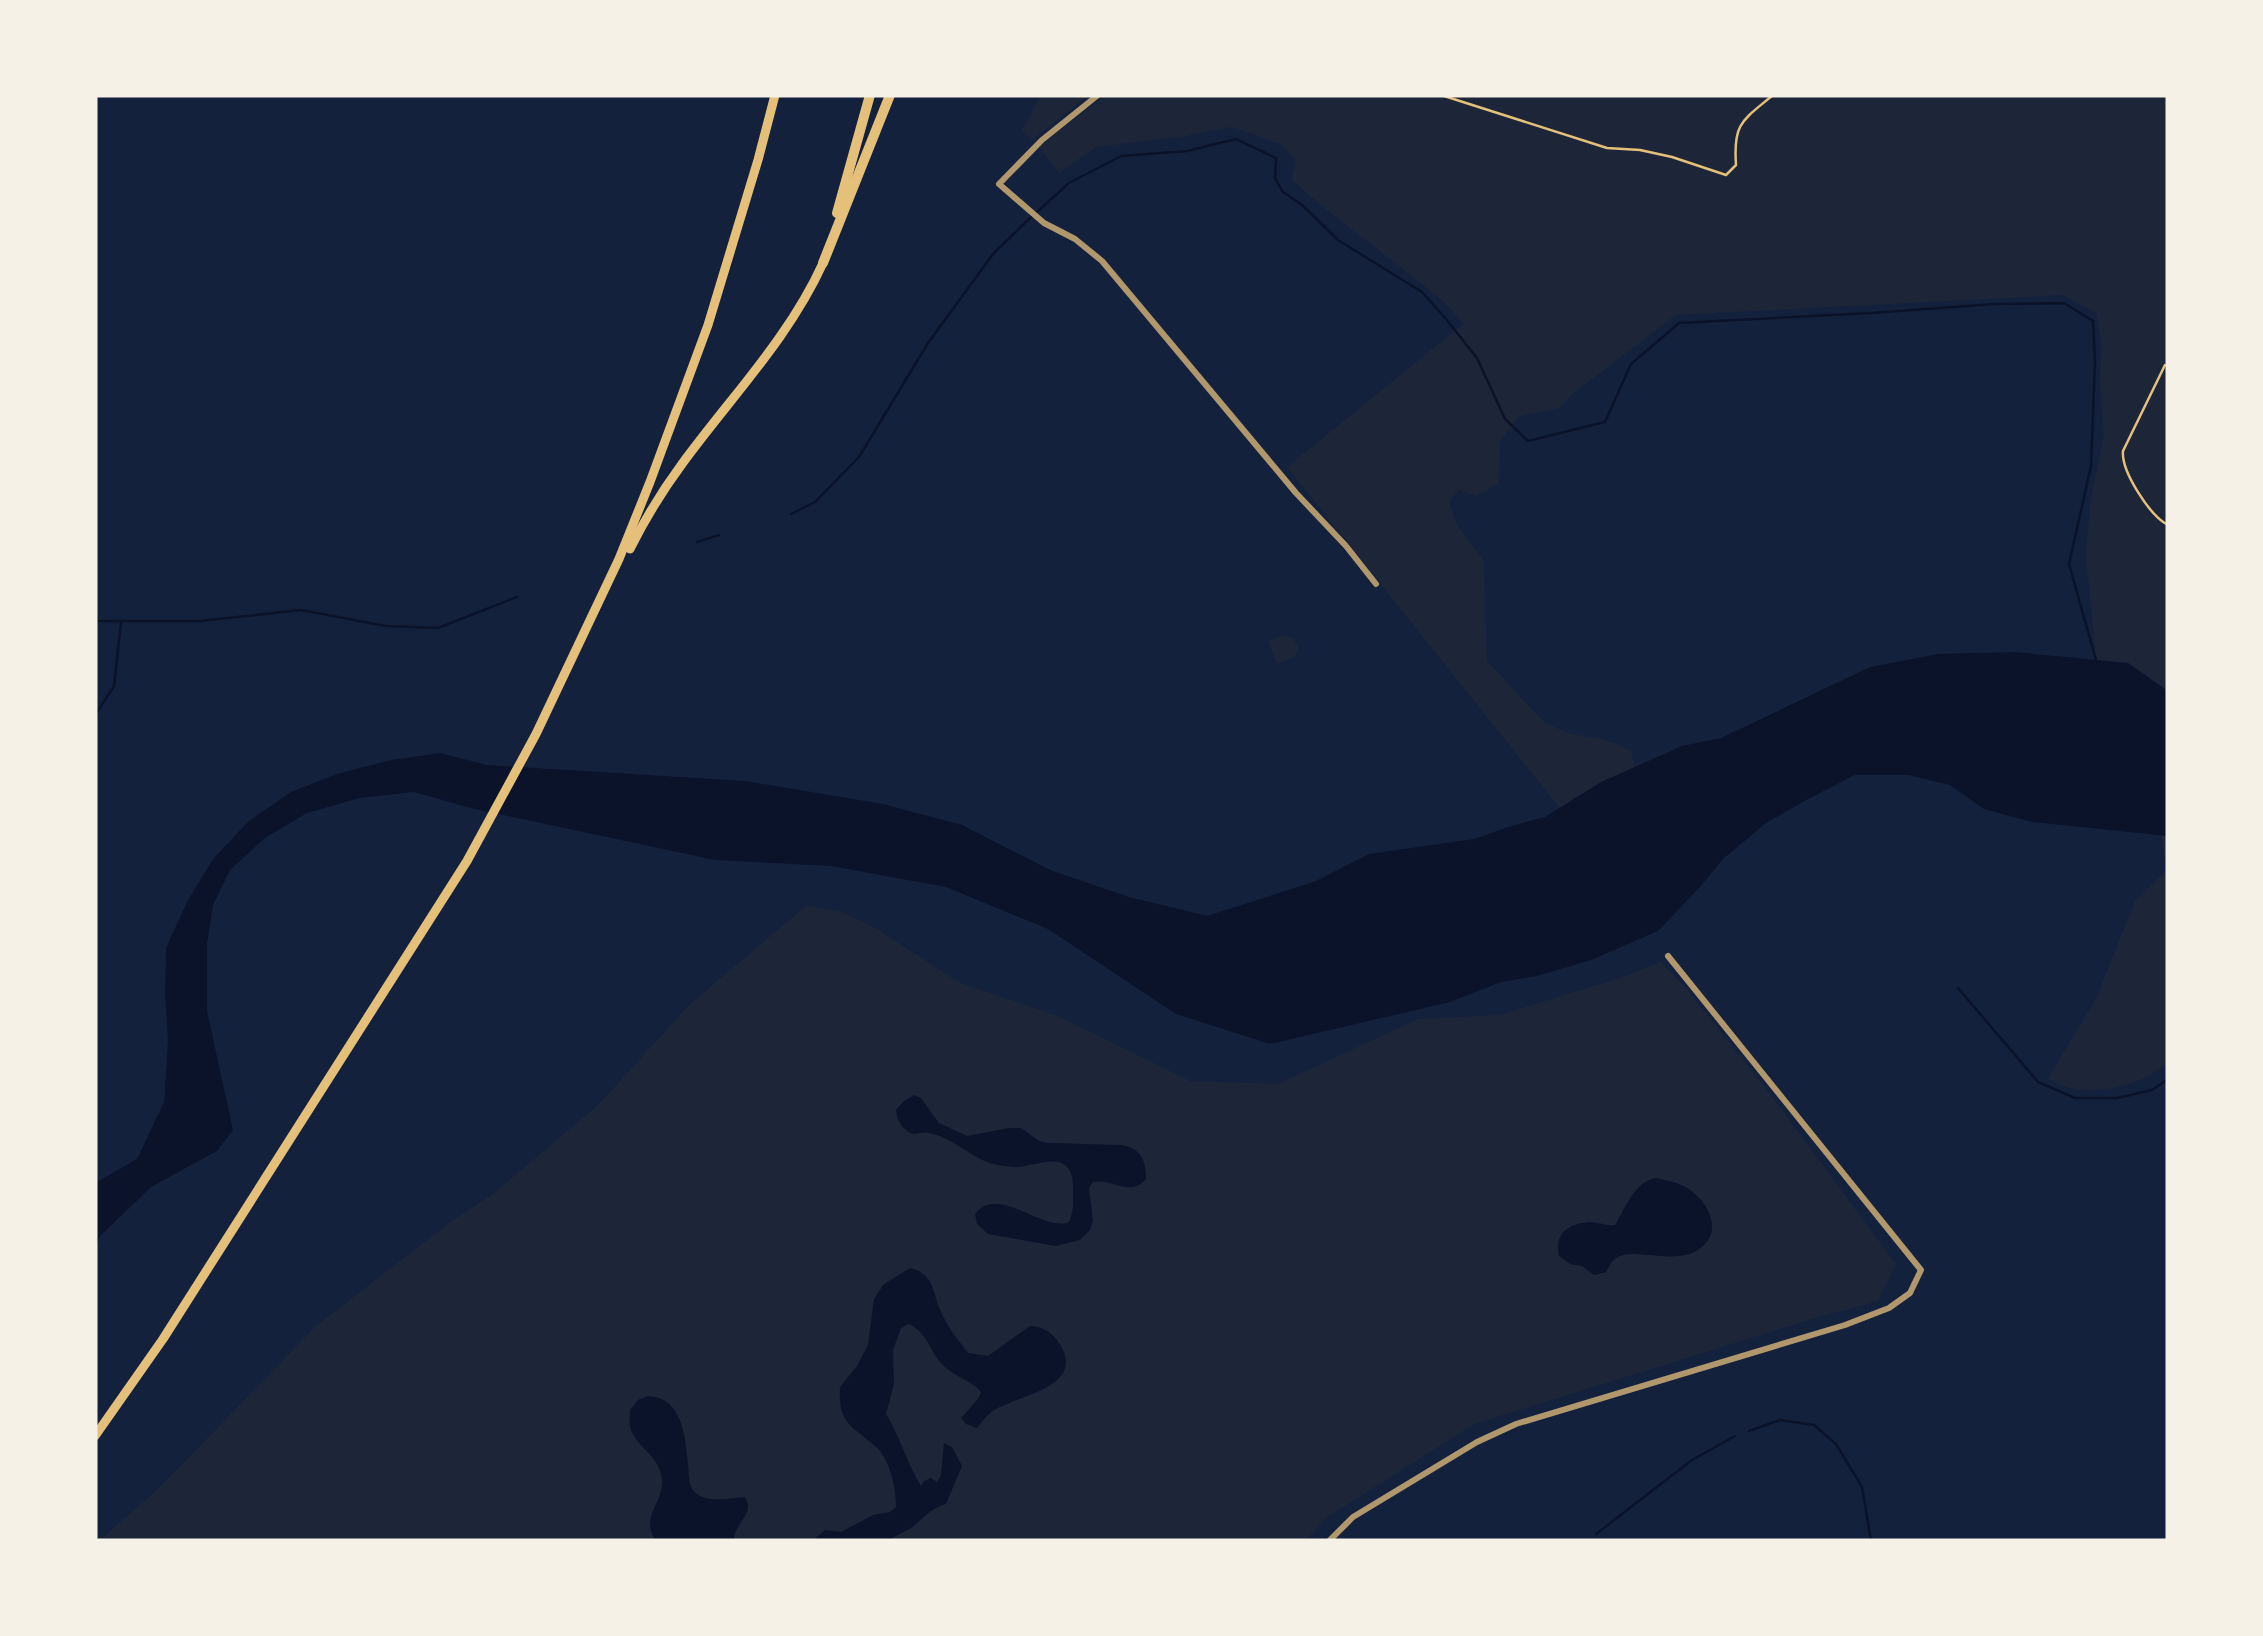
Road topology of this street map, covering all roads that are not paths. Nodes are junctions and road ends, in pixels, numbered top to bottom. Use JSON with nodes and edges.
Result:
{"nodes":[{"id":1,"x":775,"y":95,"type":"edge"},
{"id":2,"x":870,"y":95,"type":"edge"},
{"id":3,"x":890,"y":95,"type":"edge"},
{"id":4,"x":1098,"y":95,"type":"edge"},
{"id":5,"x":823,"y":262,"type":"junction"},
{"id":6,"x":1376,"y":584,"type":"dead end"},
{"id":7,"x":584,"y":635,"type":"junction"},
{"id":8,"x":1668,"y":956,"type":"dead end"},
{"id":9,"x":95,"y":1436,"type":"edge"},
{"id":10,"x":1329,"y":1541,"type":"edge"}],
"edges":[{"from":1,"to":7,"type":"main road"},
{"from":2,"to":5,"type":"highway"},
{"from":3,"to":5,"type":"highway"},
{"from":4,"to":6,"type":"street"},
{"from":5,"to":7,"type":"main road"},
{"from":7,"to":9,"type":"main road"},
{"from":8,"to":10,"type":"street"}]}
